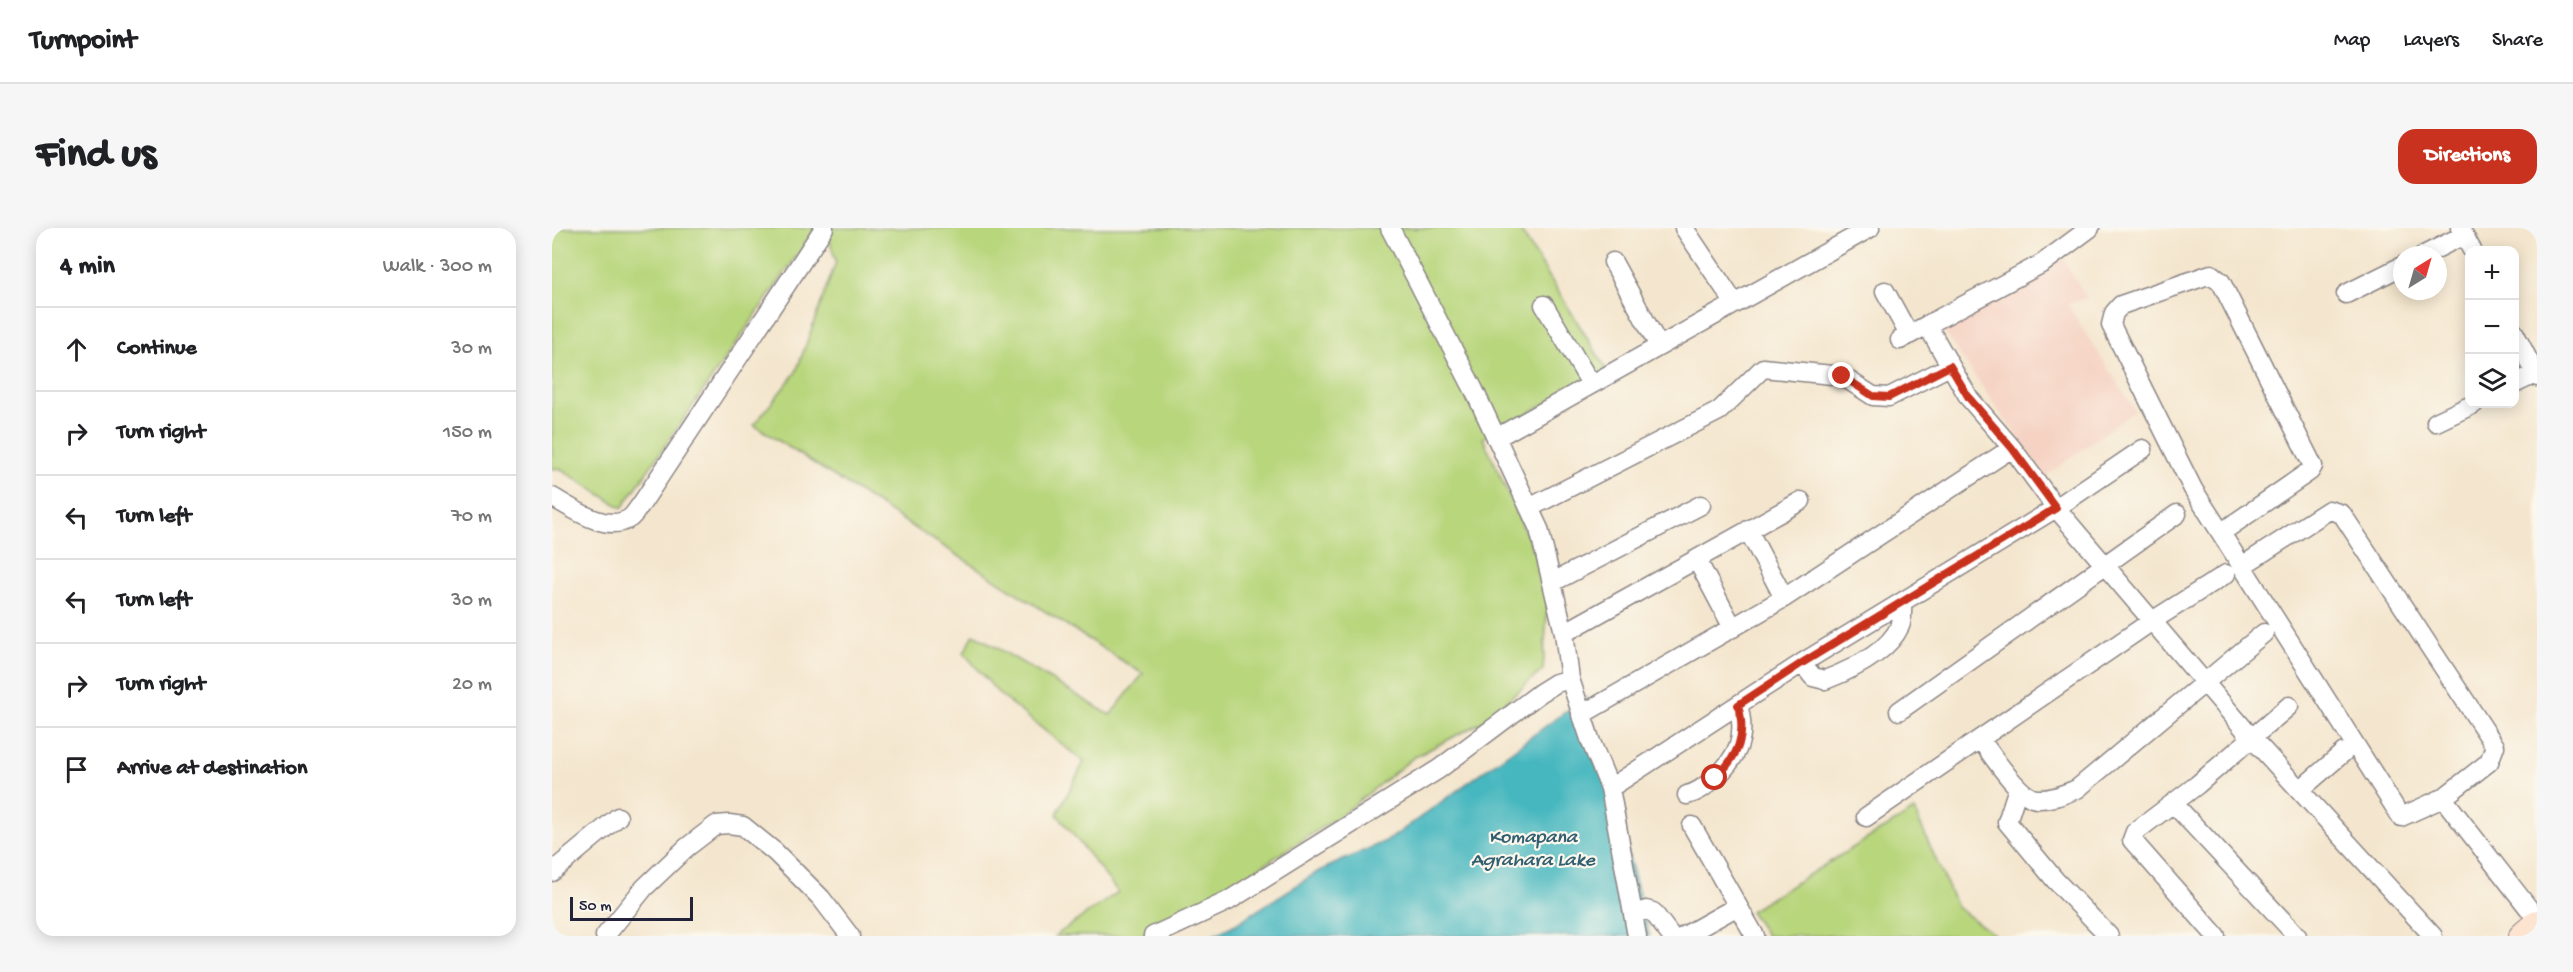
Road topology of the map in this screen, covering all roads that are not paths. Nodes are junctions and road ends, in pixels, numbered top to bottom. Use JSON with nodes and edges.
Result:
{"nodes":[{"id":1,"x":824,"y":228,"type":"edge"},
{"id":2,"x":1390,"y":228,"type":"edge"},
{"id":3,"x":1684,"y":228,"type":"edge"},
{"id":4,"x":1870,"y":228,"type":"edge"},
{"id":5,"x":2090,"y":228,"type":"edge"},
{"id":6,"x":2466,"y":238,"type":"edge"},
{"id":7,"x":2446,"y":246,"type":"edge"},
{"id":8,"x":1613,"y":262,"type":"dead end"},
{"id":9,"x":2393,"y":270,"type":"edge"},
{"id":10,"x":1885,"y":291,"type":"dead end"},
{"id":11,"x":2346,"y":294,"type":"dead end"},
{"id":12,"x":1735,"y":304,"type":"junction"},
{"id":13,"x":1544,"y":305,"type":"dead end"},
{"id":14,"x":1927,"y":325,"type":"junction"},
{"id":15,"x":2519,"y":342,"type":"edge"},
{"id":16,"x":1659,"y":346,"type":"junction"},
{"id":17,"x":1950,"y":366,"type":"junction"},
{"id":18,"x":2536,"y":376,"type":"edge"},
{"id":19,"x":2519,"y":382,"type":"edge"},
{"id":20,"x":1591,"y":384,"type":"junction"},
{"id":21,"x":2466,"y":408,"type":"edge"},
{"id":22,"x":2436,"y":422,"type":"dead end"},
{"id":23,"x":1496,"y":438,"type":"junction"},
{"id":24,"x":2012,"y":448,"type":"junction"},
{"id":25,"x":2143,"y":449,"type":"dead end"},
{"id":26,"x":552,"y":497,"type":"edge"},
{"id":27,"x":1801,"y":501,"type":"dead end"},
{"id":28,"x":1701,"y":505,"type":"dead end"},
{"id":29,"x":1529,"y":508,"type":"junction"},
{"id":30,"x":2056,"y":508,"type":"junction"},
{"id":31,"x":2177,"y":514,"type":"dead end"},
{"id":32,"x":1748,"y":530,"type":"junction"},
{"id":33,"x":2222,"y":532,"type":"junction"},
{"id":34,"x":1697,"y":560,"type":"junction"},
{"id":35,"x":2104,"y":564,"type":"junction"},
{"id":36,"x":2234,"y":570,"type":"junction"},
{"id":37,"x":1553,"y":582,"type":"junction"},
{"id":38,"x":1784,"y":598,"type":"junction"},
{"id":39,"x":1902,"y":603,"type":"junction"},
{"id":40,"x":2151,"y":621,"type":"junction"},
{"id":41,"x":1734,"y":628,"type":"junction"},
{"id":42,"x":1564,"y":633,"type":"junction"},
{"id":43,"x":2264,"y":633,"type":"dead end"},
{"id":44,"x":1802,"y":663,"type":"junction"},
{"id":45,"x":1570,"y":679,"type":"junction"},
{"id":46,"x":2203,"y":682,"type":"junction"},
{"id":47,"x":1738,"y":705,"type":"junction"},
{"id":48,"x":2289,"y":706,"type":"dead end"},
{"id":49,"x":1899,"y":711,"type":"dead end"},
{"id":50,"x":1581,"y":715,"type":"junction"},
{"id":51,"x":2251,"y":737,"type":"junction"},
{"id":52,"x":1980,"y":739,"type":"junction"},
{"id":53,"x":2344,"y":752,"type":"dead end"},
{"id":54,"x":1610,"y":788,"type":"junction"},
{"id":55,"x":2018,"y":788,"type":"junction"},
{"id":56,"x":2300,"y":790,"type":"junction"},
{"id":57,"x":1687,"y":795,"type":"dead end"},
{"id":58,"x":2443,"y":798,"type":"junction"},
{"id":59,"x":2173,"y":803,"type":"junction"},
{"id":60,"x":618,"y":817,"type":"dead end"},
{"id":61,"x":1866,"y":817,"type":"dead end"},
{"id":62,"x":1692,"y":826,"type":"dead end"},
{"id":63,"x":552,"y":872,"type":"edge"},
{"id":64,"x":1738,"y":906,"type":"junction"},
{"id":65,"x":1633,"y":914,"type":"junction"},
{"id":66,"x":2537,"y":922,"type":"edge"},
{"id":67,"x":605,"y":936,"type":"edge"},
{"id":68,"x":850,"y":936,"type":"edge"},
{"id":69,"x":1153,"y":936,"type":"edge"},
{"id":70,"x":1637,"y":936,"type":"edge"},
{"id":71,"x":1671,"y":936,"type":"edge"},
{"id":72,"x":1684,"y":936,"type":"edge"},
{"id":73,"x":1755,"y":936,"type":"edge"},
{"id":74,"x":2109,"y":936,"type":"edge"},
{"id":75,"x":2216,"y":936,"type":"edge"},
{"id":76,"x":2297,"y":936,"type":"edge"},
{"id":77,"x":2433,"y":936,"type":"edge"},
{"id":78,"x":2522,"y":936,"type":"edge"}],
"edges":[{"from":1,"to":26,"type":"street"},
{"from":2,"to":23,"type":"street"},
{"from":3,"to":12,"type":"street"},
{"from":4,"to":12,"type":"street"},
{"from":5,"to":14,"type":"street"},
{"from":6,"to":7,"type":"street"},
{"from":8,"to":16,"type":"street"},
{"from":9,"to":11,"type":"street"},
{"from":10,"to":14,"type":"street"},
{"from":12,"to":16,"type":"street"},
{"from":13,"to":20,"type":"street"},
{"from":14,"to":17,"type":"street"},
{"from":15,"to":18,"type":"street"},
{"from":16,"to":20,"type":"street"},
{"from":17,"to":24,"type":"street"},
{"from":17,"to":29,"type":"street"},
{"from":18,"to":19,"type":"street"},
{"from":20,"to":23,"type":"street"},
{"from":21,"to":22,"type":"street"},
{"from":23,"to":29,"type":"street"},
{"from":24,"to":30,"type":"street"},
{"from":24,"to":38,"type":"street"},
{"from":25,"to":30,"type":"street"},
{"from":27,"to":32,"type":"street"},
{"from":28,"to":37,"type":"street"},
{"from":29,"to":37,"type":"street"},
{"from":30,"to":35,"type":"street"},
{"from":30,"to":39,"type":"street"},
{"from":31,"to":35,"type":"street"},
{"from":32,"to":34,"type":"street"},
{"from":32,"to":38,"type":"street"},
{"from":33,"to":33,"type":"street"},
{"from":33,"to":36,"type":"street"},
{"from":34,"to":41,"type":"street"},
{"from":34,"to":42,"type":"street"},
{"from":35,"to":40,"type":"street"},
{"from":35,"to":49,"type":"street"},
{"from":36,"to":40,"type":"street"},
{"from":36,"to":58,"type":"street"},
{"from":36,"to":58,"type":"street"},
{"from":37,"to":42,"type":"street"},
{"from":38,"to":41,"type":"street"},
{"from":39,"to":44,"type":"street"},
{"from":39,"to":44,"type":"street"},
{"from":40,"to":46,"type":"street"},
{"from":40,"to":52,"type":"street"},
{"from":41,"to":50,"type":"street"},
{"from":42,"to":45,"type":"street"},
{"from":43,"to":46,"type":"street"},
{"from":44,"to":47,"type":"street"},
{"from":45,"to":50,"type":"street"},
{"from":45,"to":69,"type":"street"},
{"from":46,"to":51,"type":"street"},
{"from":46,"to":55,"type":"street"},
{"from":47,"to":54,"type":"street"},
{"from":47,"to":57,"type":"street"},
{"from":48,"to":51,"type":"street"},
{"from":50,"to":54,"type":"street"},
{"from":51,"to":56,"type":"street"},
{"from":51,"to":59,"type":"street"},
{"from":52,"to":55,"type":"street"},
{"from":52,"to":61,"type":"street"},
{"from":53,"to":56,"type":"street"},
{"from":54,"to":65,"type":"street"},
{"from":55,"to":74,"type":"street"},
{"from":56,"to":77,"type":"street"},
{"from":58,"to":66,"type":"street"},
{"from":59,"to":75,"type":"street"},
{"from":59,"to":76,"type":"street"},
{"from":60,"to":63,"type":"street"},
{"from":62,"to":64,"type":"street"},
{"from":64,"to":72,"type":"street"},
{"from":64,"to":73,"type":"street"},
{"from":65,"to":70,"type":"street"},
{"from":65,"to":71,"type":"street"},
{"from":66,"to":78,"type":"street"},
{"from":67,"to":68,"type":"street"}]}
